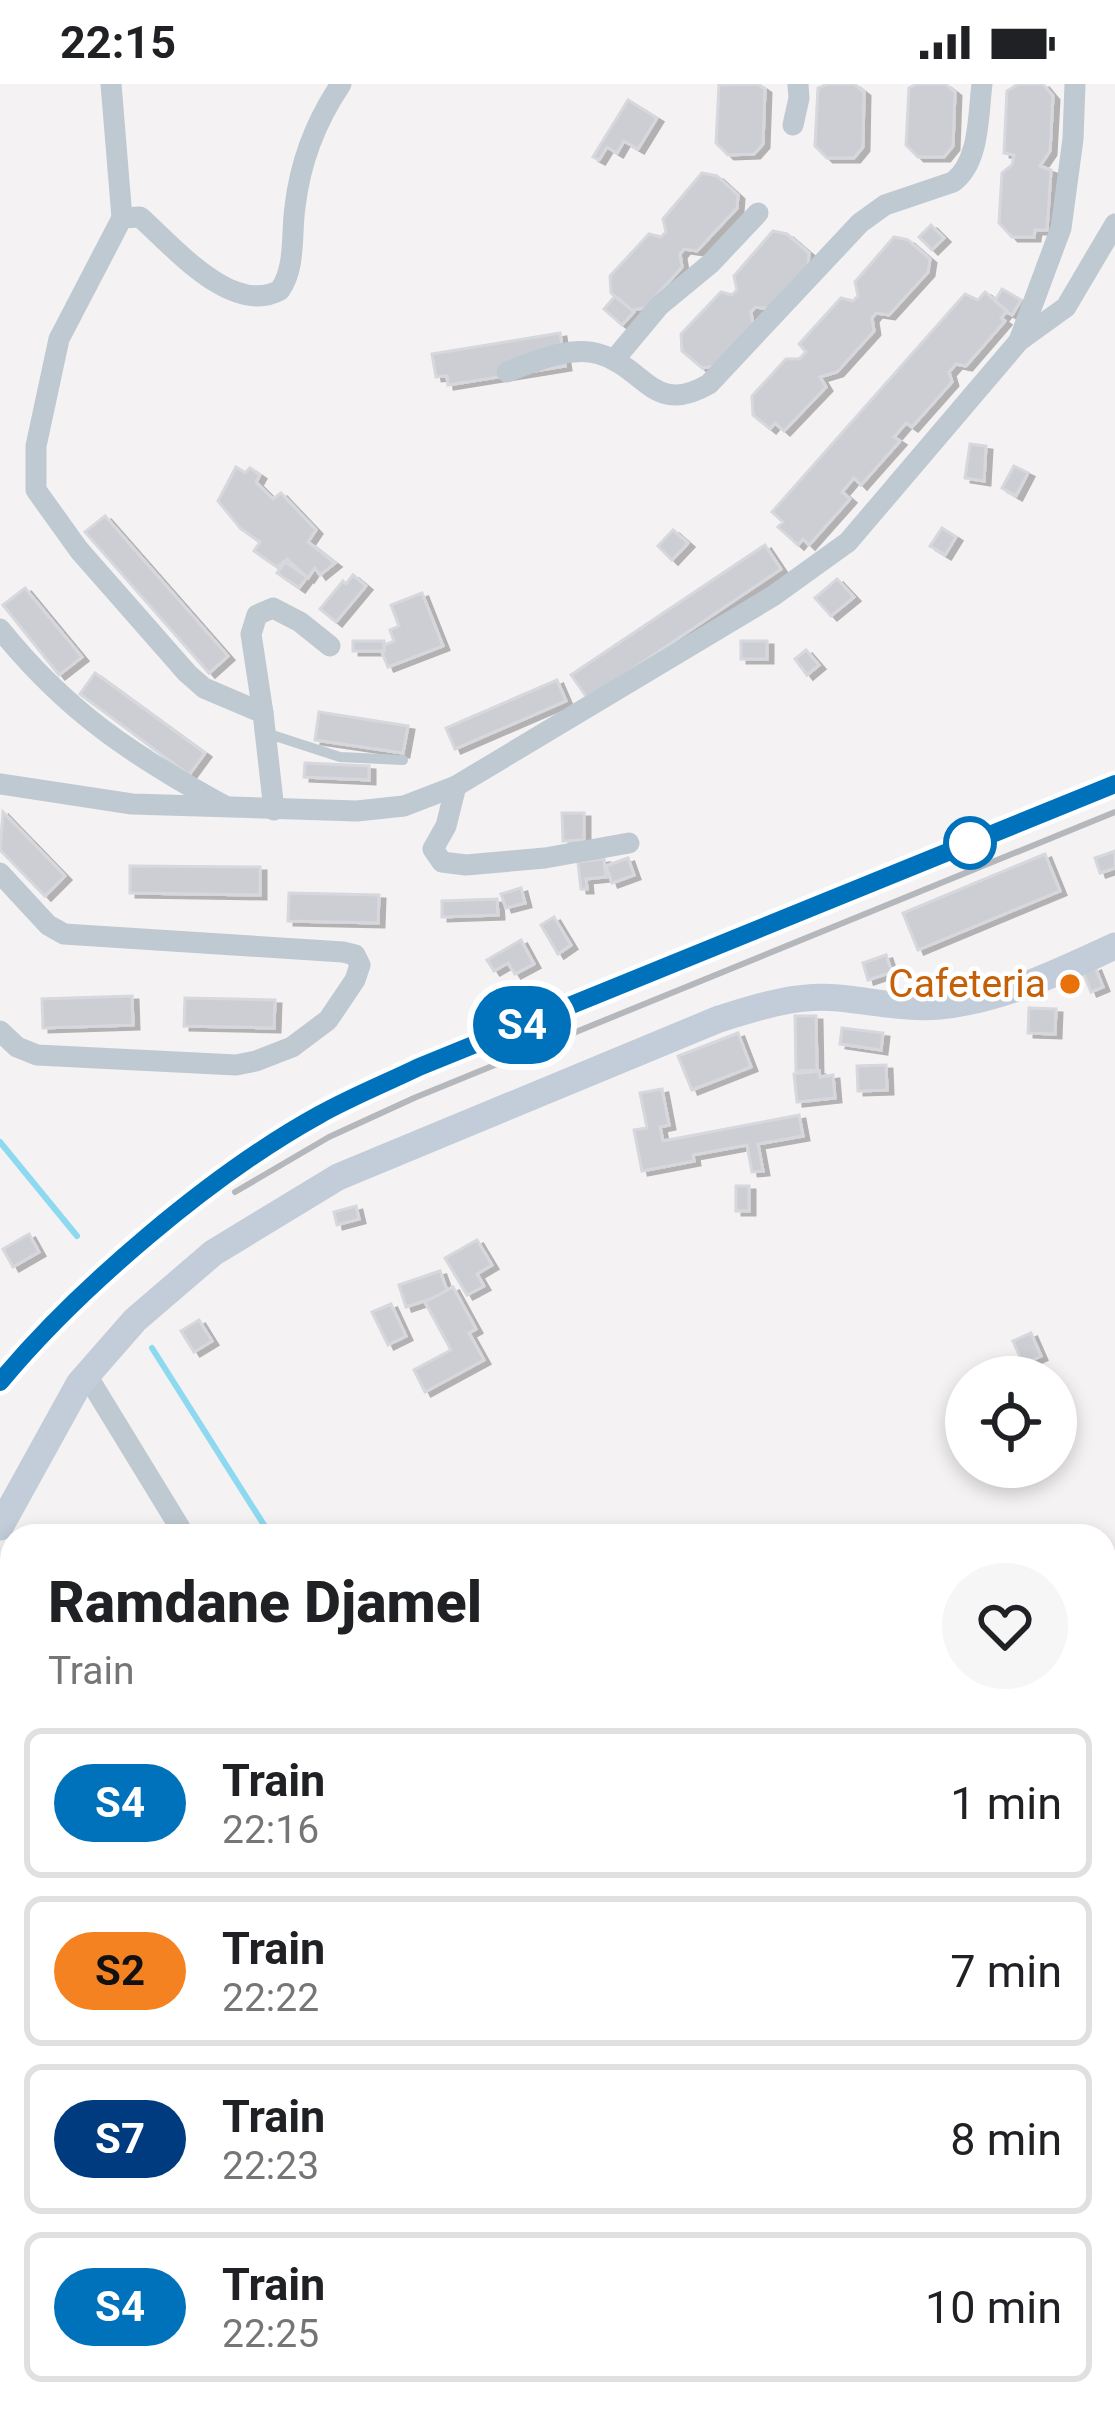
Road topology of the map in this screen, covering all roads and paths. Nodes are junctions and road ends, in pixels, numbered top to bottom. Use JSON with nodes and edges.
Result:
{"nodes":[{"id":1,"x":112,"y":84,"type":"edge"},
{"id":2,"x":341,"y":84,"type":"edge"},
{"id":3,"x":798,"y":84,"type":"edge"},
{"id":4,"x":982,"y":84,"type":"edge"},
{"id":5,"x":1075,"y":84,"type":"edge"},
{"id":6,"x":793,"y":125,"type":"dead end"},
{"id":7,"x":758,"y":213,"type":"dead end"},
{"id":8,"x":122,"y":218,"type":"junction"},
{"id":9,"x":1115,"y":224,"type":"edge"},
{"id":10,"x":1018,"y":341,"type":"junction"},
{"id":11,"x":614,"y":360,"type":"junction"},
{"id":12,"x":507,"y":372,"type":"dead end"},
{"id":13,"x":0,"y":629,"type":"edge"},
{"id":14,"x":330,"y":646,"type":"dead end"},
{"id":15,"x":264,"y":723,"type":"junction"},
{"id":16,"x":403,"y":760,"type":"dead end"},
{"id":17,"x":5,"y":781,"type":"edge"},
{"id":18,"x":456,"y":786,"type":"junction"},
{"id":19,"x":228,"y":808,"type":"junction"},
{"id":20,"x":274,"y":809,"type":"junction"},
{"id":21,"x":629,"y":843,"type":"dead end"},
{"id":22,"x":0,"y":874,"type":"edge"},
{"id":23,"x":1115,"y":946,"type":"edge"},
{"id":24,"x":0,"y":1031,"type":"edge"},
{"id":25,"x":86,"y":1374,"type":"junction"},
{"id":26,"x":2,"y":1524,"type":"edge"},
{"id":27,"x":178,"y":1524,"type":"edge"}],
"edges":[{"from":1,"to":8,"type":"street"},
{"from":2,"to":8,"type":"street"},
{"from":3,"to":6,"type":"street"},
{"from":4,"to":11,"type":"street"},
{"from":5,"to":10,"type":"street"},
{"from":7,"to":11,"type":"street"},
{"from":8,"to":15,"type":"street"},
{"from":9,"to":10,"type":"street"},
{"from":10,"to":18,"type":"street"},
{"from":11,"to":12,"type":"street"},
{"from":13,"to":19,"type":"street"},
{"from":14,"to":15,"type":"street"},
{"from":15,"to":16,"type":"lane"},
{"from":15,"to":20,"type":"street"},
{"from":17,"to":19,"type":"street"},
{"from":18,"to":20,"type":"street"},
{"from":18,"to":21,"type":"street"},
{"from":19,"to":20,"type":"street"},
{"from":22,"to":24,"type":"street"},
{"from":23,"to":25,"type":"main road"},
{"from":25,"to":26,"type":"main road"},
{"from":25,"to":27,"type":"street"}]}
